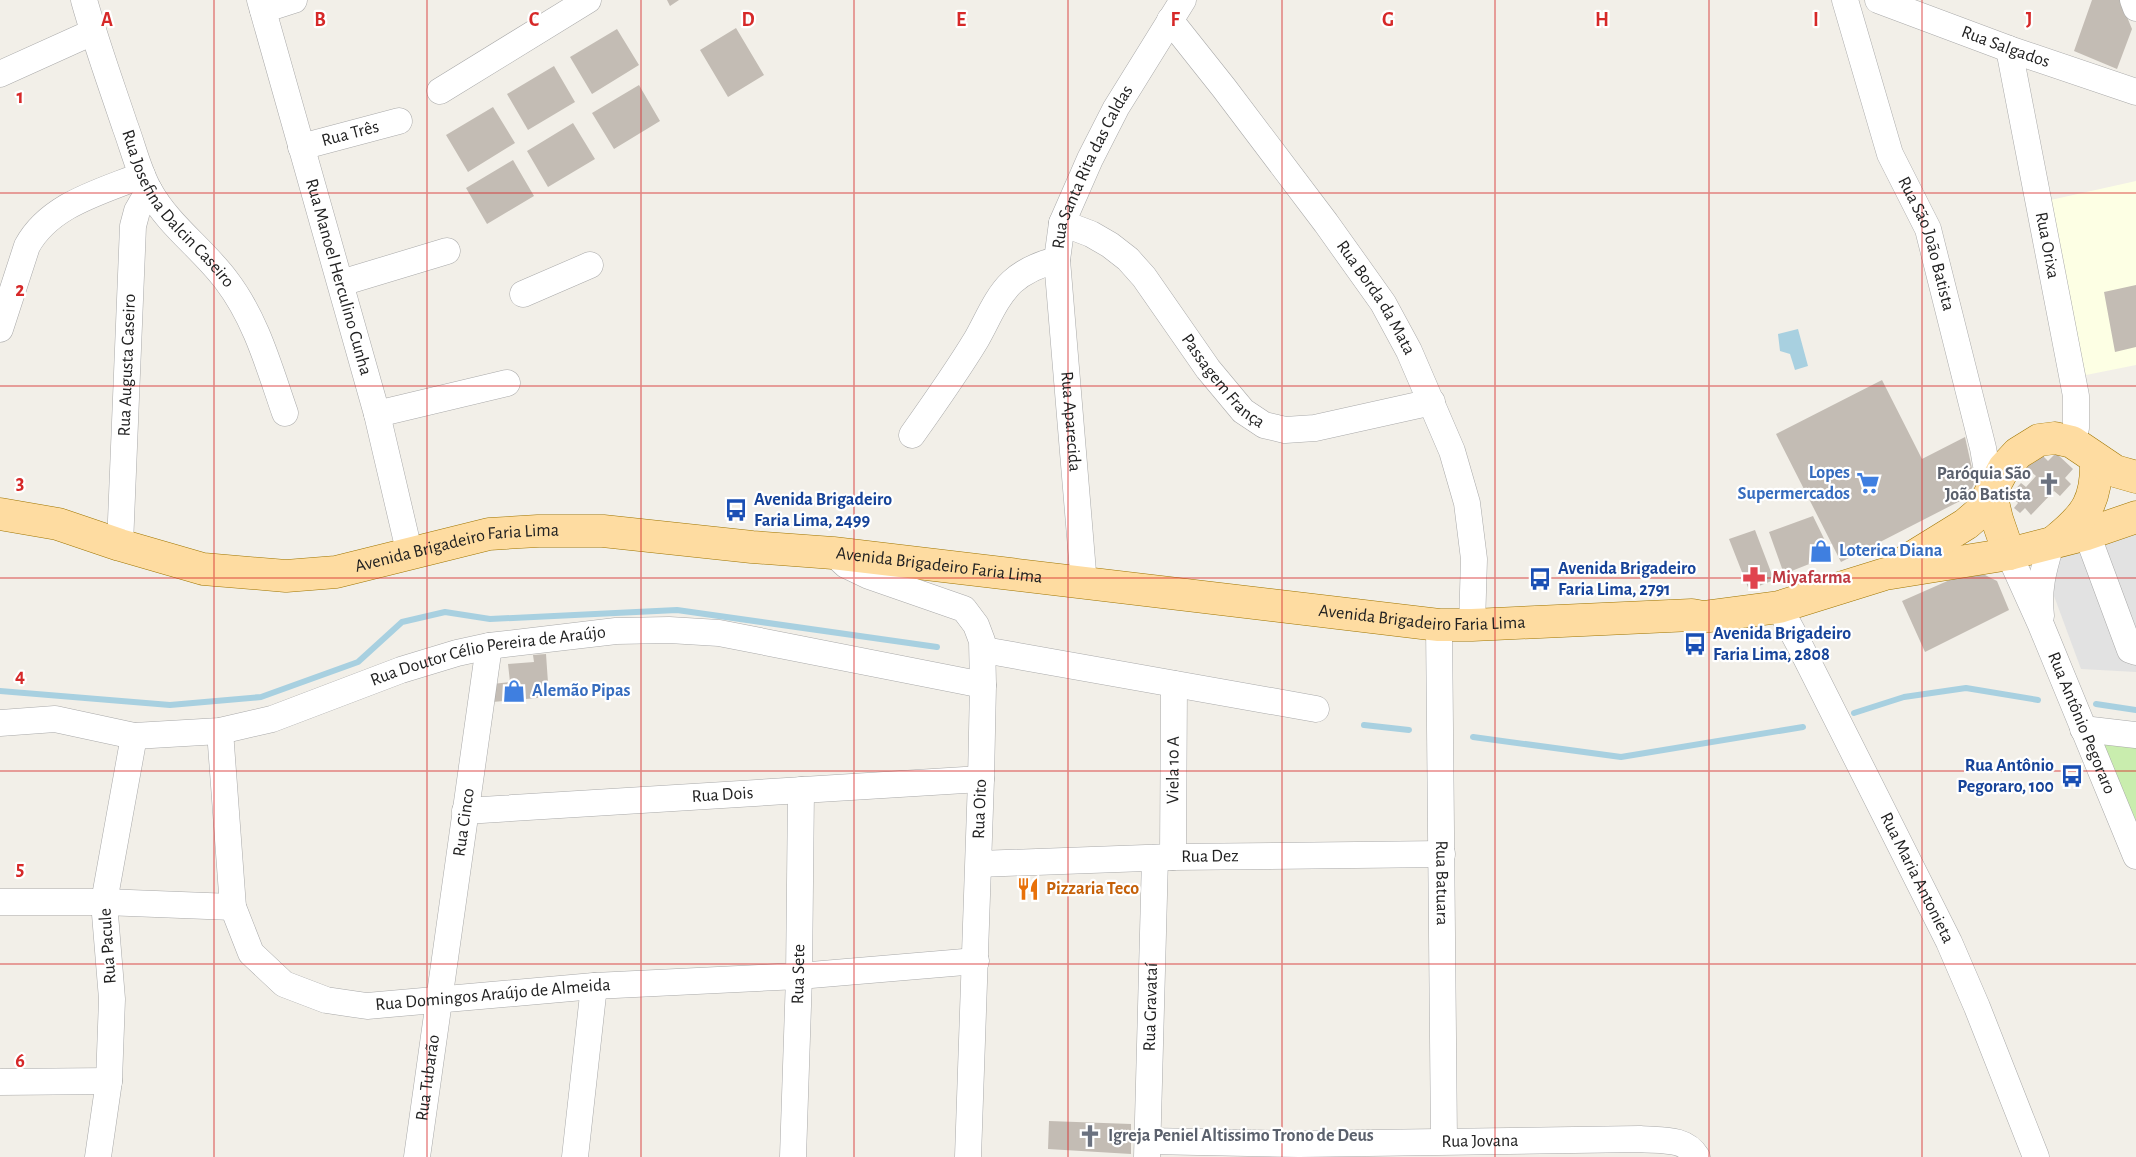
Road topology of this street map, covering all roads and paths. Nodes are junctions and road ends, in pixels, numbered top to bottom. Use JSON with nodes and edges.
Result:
{"nodes":[{"id":1,"x":84,"y":0,"type":"edge"},
{"id":2,"x":294,"y":0,"type":"edge"},
{"id":3,"x":588,"y":0,"type":"edge"},
{"id":4,"x":1845,"y":0,"type":"edge"},
{"id":5,"x":1878,"y":0,"type":"edge"},
{"id":6,"x":2133,"y":0,"type":"edge"},
{"id":7,"x":261,"y":5,"type":"edge"},
{"id":8,"x":2136,"y":8,"type":"edge"},
{"id":9,"x":1176,"y":10,"type":"edge"},
{"id":10,"x":93,"y":32,"type":"junction"},
{"id":11,"x":2009,"y":49,"type":"junction"},
{"id":12,"x":0,"y":74,"type":"edge"},
{"id":13,"x":440,"y":91,"type":"dead end"},
{"id":14,"x":2136,"y":92,"type":"edge"},
{"id":15,"x":399,"y":121,"type":"dead end"},
{"id":16,"x":301,"y":147,"type":"junction"},
{"id":17,"x":146,"y":183,"type":"junction"},
{"id":18,"x":1062,"y":223,"type":"junction"},
{"id":19,"x":447,"y":251,"type":"dead end"},
{"id":20,"x":1057,"y":260,"type":"junction"},
{"id":21,"x":590,"y":265,"type":"dead end"},
{"id":22,"x":341,"y":283,"type":"junction"},
{"id":23,"x":523,"y":294,"type":"dead end"},
{"id":24,"x":0,"y":329,"type":"edge"},
{"id":25,"x":507,"y":383,"type":"dead end"},
{"id":26,"x":1432,"y":402,"type":"junction"},
{"id":27,"x":285,"y":413,"type":"dead end"},
{"id":28,"x":377,"y":414,"type":"junction"},
{"id":29,"x":912,"y":435,"type":"dead end"},
{"id":30,"x":2084,"y":451,"type":"junction"},
{"id":31,"x":2136,"y":477,"type":"edge"},
{"id":32,"x":1991,"y":494,"type":"junction"},
{"id":33,"x":0,"y":514,"type":"edge"},
{"id":34,"x":2136,"y":517,"type":"edge"},
{"id":35,"x":2087,"y":534,"type":"junction"},
{"id":36,"x":2051,"y":544,"type":"junction"},
{"id":37,"x":120,"y":545,"type":"junction"},
{"id":38,"x":833,"y":553,"type":"junction"},
{"id":39,"x":2009,"y":554,"type":"junction"},
{"id":40,"x":410,"y":555,"type":"junction"},
{"id":41,"x":1885,"y":574,"type":"junction"},
{"id":42,"x":1084,"y":584,"type":"junction"},
{"id":43,"x":1779,"y":607,"type":"junction"},
{"id":44,"x":1438,"y":625,"type":"junction"},
{"id":45,"x":1472,"y":625,"type":"junction"},
{"id":46,"x":2041,"y":625,"type":"junction"},
{"id":47,"x":489,"y":646,"type":"junction"},
{"id":48,"x":984,"y":650,"type":"junction"},
{"id":49,"x":2136,"y":652,"type":"edge"},
{"id":50,"x":1174,"y":684,"type":"junction"},
{"id":51,"x":983,"y":685,"type":"junction"},
{"id":52,"x":1316,"y":709,"type":"dead end"},
{"id":53,"x":0,"y":723,"type":"edge"},
{"id":54,"x":2083,"y":729,"type":"junction"},
{"id":55,"x":220,"y":731,"type":"junction"},
{"id":56,"x":2136,"y":735,"type":"edge"},
{"id":57,"x":134,"y":736,"type":"junction"},
{"id":58,"x":981,"y":779,"type":"junction"},
{"id":59,"x":801,"y":790,"type":"junction"},
{"id":60,"x":465,"y":812,"type":"junction"},
{"id":61,"x":1442,"y":854,"type":"junction"},
{"id":62,"x":2136,"y":856,"type":"edge"},
{"id":63,"x":1164,"y":857,"type":"junction"},
{"id":64,"x":979,"y":864,"type":"junction"},
{"id":65,"x":0,"y":902,"type":"edge"},
{"id":66,"x":104,"y":902,"type":"junction"},
{"id":67,"x":233,"y":907,"type":"junction"},
{"id":68,"x":976,"y":961,"type":"junction"},
{"id":69,"x":799,"y":976,"type":"junction"},
{"id":70,"x":594,"y":986,"type":"junction"},
{"id":71,"x":439,"y":999,"type":"junction"},
{"id":72,"x":109,"y":1081,"type":"junction"},
{"id":73,"x":0,"y":1082,"type":"edge"},
{"id":74,"x":1444,"y":1141,"type":"junction"},
{"id":75,"x":1148,"y":1149,"type":"edge"},
{"id":76,"x":1481,"y":1149,"type":"edge"},
{"id":77,"x":98,"y":1157,"type":"edge"},
{"id":78,"x":417,"y":1157,"type":"edge"},
{"id":79,"x":575,"y":1157,"type":"edge"},
{"id":80,"x":793,"y":1157,"type":"edge"},
{"id":81,"x":968,"y":1157,"type":"edge"},
{"id":82,"x":1697,"y":1157,"type":"edge"},
{"id":83,"x":2036,"y":1157,"type":"edge"}],
"edges":[{"from":1,"to":10,"type":"street","name":"Rua Josefina Dalcin Caseiro"},
{"from":2,"to":7,"type":"street"},
{"from":3,"to":13,"type":"street"},
{"from":4,"to":32,"type":"street","name":"Rua São João Batista"},
{"from":5,"to":11,"type":"street","name":"Rua Salgados"},
{"from":6,"to":8,"type":"street"},
{"from":7,"to":16,"type":"street","name":"Rua Manoel Herculino Cunha"},
{"from":9,"to":18,"type":"street","name":"Rua Santa Rita das Caldas"},
{"from":9,"to":26,"type":"street","name":"Rua Borda da Mata"},
{"from":10,"to":12,"type":"street"},
{"from":10,"to":17,"type":"street","name":"Rua Josefina Dalcin Caseiro"},
{"from":11,"to":14,"type":"street","name":"Rua Salgados"},
{"from":11,"to":30,"type":"street","name":"Rua Orixa"},
{"from":15,"to":16,"type":"street","name":"Rua Três"},
{"from":16,"to":22,"type":"street","name":"Rua Manoel Herculino Cunha"},
{"from":17,"to":24,"type":"street"},
{"from":17,"to":27,"type":"street","name":"Rua Josefina Dalcin Caseiro"},
{"from":17,"to":37,"type":"street","name":"Rua Augusta Caseiro"},
{"from":18,"to":20,"type":"street","name":"Rua Santa Rita das Caldas"},
{"from":18,"to":26,"type":"street","name":"Passagem França"},
{"from":19,"to":22,"type":"street"},
{"from":20,"to":29,"type":"street","name":"Rua Santa Rita das Caldas"},
{"from":20,"to":42,"type":"street","name":"Rua Aparecida"},
{"from":21,"to":23,"type":"street"},
{"from":22,"to":28,"type":"street","name":"Rua Manoel Herculino Cunha"},
{"from":25,"to":28,"type":"street"},
{"from":26,"to":45,"type":"street","name":"Rua Borda da Mata"},
{"from":28,"to":40,"type":"street","name":"Rua Manoel Herculino Cunha"},
{"from":30,"to":31,"type":"main road","name":"Avenida Brigadeiro Faria Lima"},
{"from":30,"to":32,"type":"main road","name":"Avenida Brigadeiro Faria Lima"},
{"from":30,"to":36,"type":"main road"},
{"from":32,"to":39,"type":"main road"},
{"from":32,"to":41,"type":"main road","name":"Avenida Brigadeiro Faria Lima"},
{"from":33,"to":37,"type":"main road","name":"Avenida Brigadeiro Faria Lima"},
{"from":34,"to":35,"type":"main road","name":"Avenida Brigadeiro Faria Lima"},
{"from":35,"to":36,"type":"main road","name":"Avenida Brigadeiro Faria Lima"},
{"from":35,"to":49,"type":"street"},
{"from":36,"to":39,"type":"main road","name":"Avenida Brigadeiro Faria Lima"},
{"from":36,"to":46,"type":"street","name":"Rua Antônio Pegoraro"},
{"from":37,"to":40,"type":"main road","name":"Avenida Brigadeiro Faria Lima"},
{"from":38,"to":40,"type":"main road","name":"Avenida Brigadeiro Faria Lima"},
{"from":38,"to":42,"type":"main road","name":"Avenida Brigadeiro Faria Lima"},
{"from":38,"to":48,"type":"street","name":"Rua Oito"},
{"from":39,"to":41,"type":"main road","name":"Avenida Brigadeiro Faria Lima"},
{"from":39,"to":46,"type":"street","name":"Rua Antônio Pegoraro"},
{"from":41,"to":43,"type":"main road","name":"Avenida Brigadeiro Faria Lima"},
{"from":42,"to":44,"type":"main road","name":"Avenida Brigadeiro Faria Lima"},
{"from":43,"to":45,"type":"main road","name":"Avenida Brigadeiro Faria Lima"},
{"from":43,"to":83,"type":"street","name":"Rua Maria Antonieta"},
{"from":44,"to":45,"type":"main road","name":"Avenida Brigadeiro Faria Lima"},
{"from":44,"to":61,"type":"street","name":"Rua Batuara"},
{"from":46,"to":54,"type":"street","name":"Rua Antônio Pegoraro"},
{"from":47,"to":51,"type":"street","name":"Rua Doutor Célio Pereira de Araújo"},
{"from":47,"to":55,"type":"street","name":"Rua Doutor Célio Pereira de Araújo"},
{"from":47,"to":60,"type":"street","name":"Rua Cinco"},
{"from":48,"to":50,"type":"street"},
{"from":48,"to":51,"type":"street","name":"Rua Oito"},
{"from":50,"to":52,"type":"street"},
{"from":50,"to":63,"type":"street","name":"Viela 10 A"},
{"from":51,"to":58,"type":"street","name":"Rua Oito"},
{"from":53,"to":57,"type":"street","name":"Rua Doutor Célio Pereira de Araújo"},
{"from":54,"to":56,"type":"street"},
{"from":54,"to":62,"type":"street","name":"Rua Antônio Pegoraro"},
{"from":55,"to":57,"type":"street","name":"Rua Doutor Célio Pereira de Araújo"},
{"from":55,"to":67,"type":"street","name":"Rua Domingos Araújo de Almeida"},
{"from":57,"to":66,"type":"street","name":"Rua Pacule"},
{"from":58,"to":59,"type":"street","name":"Rua Dois"},
{"from":58,"to":64,"type":"street","name":"Rua Oito"},
{"from":59,"to":60,"type":"street","name":"Rua Dois"},
{"from":59,"to":69,"type":"street","name":"Rua Sete"},
{"from":60,"to":71,"type":"street","name":"Rua Cinco"},
{"from":61,"to":63,"type":"street","name":"Rua Dez"},
{"from":61,"to":74,"type":"street","name":"Rua Batuara"},
{"from":63,"to":64,"type":"street","name":"Rua Dez"},
{"from":63,"to":75,"type":"street","name":"Rua Gravataí"},
{"from":64,"to":68,"type":"street","name":"Rua Oito"},
{"from":65,"to":66,"type":"street"},
{"from":66,"to":67,"type":"street"},
{"from":66,"to":72,"type":"street","name":"Rua Pacule"},
{"from":67,"to":71,"type":"street","name":"Rua Domingos Araújo de Almeida"},
{"from":68,"to":69,"type":"street","name":"Rua Domingos Araújo de Almeida"},
{"from":68,"to":81,"type":"street","name":"Rua Oito"},
{"from":69,"to":70,"type":"street","name":"Rua Domingos Araújo de Almeida"},
{"from":69,"to":80,"type":"street","name":"Rua Sete"},
{"from":70,"to":71,"type":"street","name":"Rua Domingos Araújo de Almeida"},
{"from":70,"to":79,"type":"street"},
{"from":71,"to":78,"type":"street","name":"Rua Tubarão"},
{"from":72,"to":73,"type":"street"},
{"from":72,"to":77,"type":"street","name":"Rua Pacule"},
{"from":74,"to":75,"type":"street","name":"Rua Jovana"},
{"from":74,"to":76,"type":"street","name":"Rua Jovana"},
{"from":76,"to":82,"type":"street","name":"Rua Jovana"}]}
